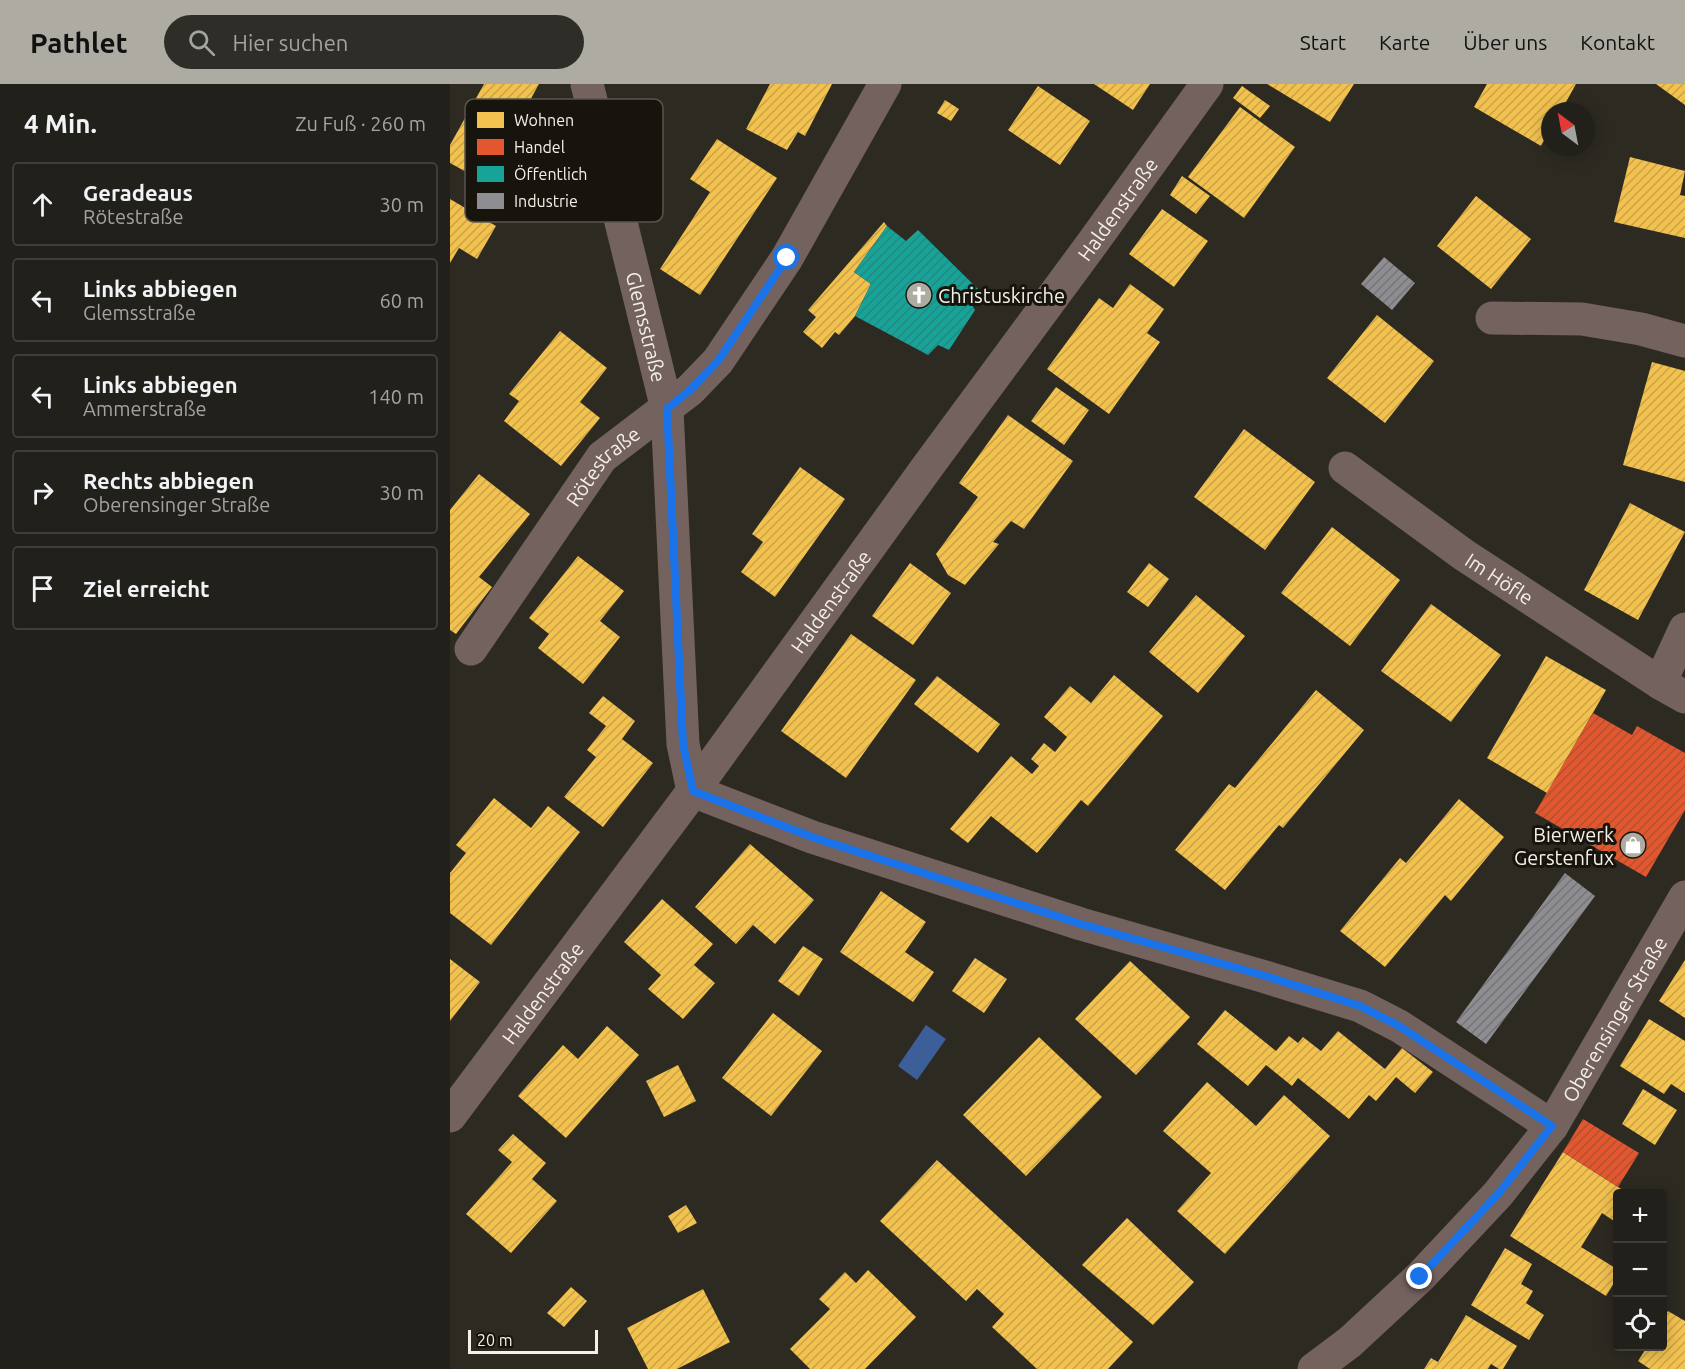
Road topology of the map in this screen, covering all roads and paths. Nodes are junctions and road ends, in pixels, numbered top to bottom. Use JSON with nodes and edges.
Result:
{"nodes":[{"id":1,"x":587,"y":84,"type":"edge"},
{"id":2,"x":885,"y":84,"type":"edge"},
{"id":3,"x":1207,"y":84,"type":"edge"},
{"id":4,"x":591,"y":99,"type":"edge"},
{"id":5,"x":621,"y":222,"type":"edge"},
{"id":6,"x":1492,"y":318,"type":"dead end"},
{"id":7,"x":1685,"y":342,"type":"edge"},
{"id":8,"x":667,"y":409,"type":"junction"},
{"id":9,"x":1345,"y":468,"type":"dead end"},
{"id":10,"x":1685,"y":629,"type":"edge"},
{"id":11,"x":471,"y":649,"type":"dead end"},
{"id":12,"x":1672,"y":690,"type":"edge"},
{"id":13,"x":693,"y":791,"type":"junction"},
{"id":14,"x":1685,"y":897,"type":"edge"},
{"id":15,"x":450,"y":1116,"type":"edge"},
{"id":16,"x":1552,"y":1126,"type":"junction"},
{"id":17,"x":1314,"y":1369,"type":"edge"}],
"edges":[{"from":1,"to":4,"type":"street","name":"Glemsstraße"},
{"from":2,"to":8,"type":"street","name":"Rötestraße"},
{"from":3,"to":13,"type":"street","name":"Haldenstraße"},
{"from":5,"to":8,"type":"street","name":"Glemsstraße"},
{"from":6,"to":7,"type":"street"},
{"from":8,"to":11,"type":"street","name":"Rötestraße"},
{"from":8,"to":13,"type":"street","name":"Glemsstraße"},
{"from":9,"to":12,"type":"street","name":"Im Höfle"},
{"from":10,"to":12,"type":"street","name":"Im Höfle"},
{"from":13,"to":15,"type":"street","name":"Haldenstraße"},
{"from":13,"to":16,"type":"street"},
{"from":14,"to":16,"type":"street","name":"Oberensinger Straße"},
{"from":16,"to":17,"type":"street","name":"Oberensinger Straße"}]}
